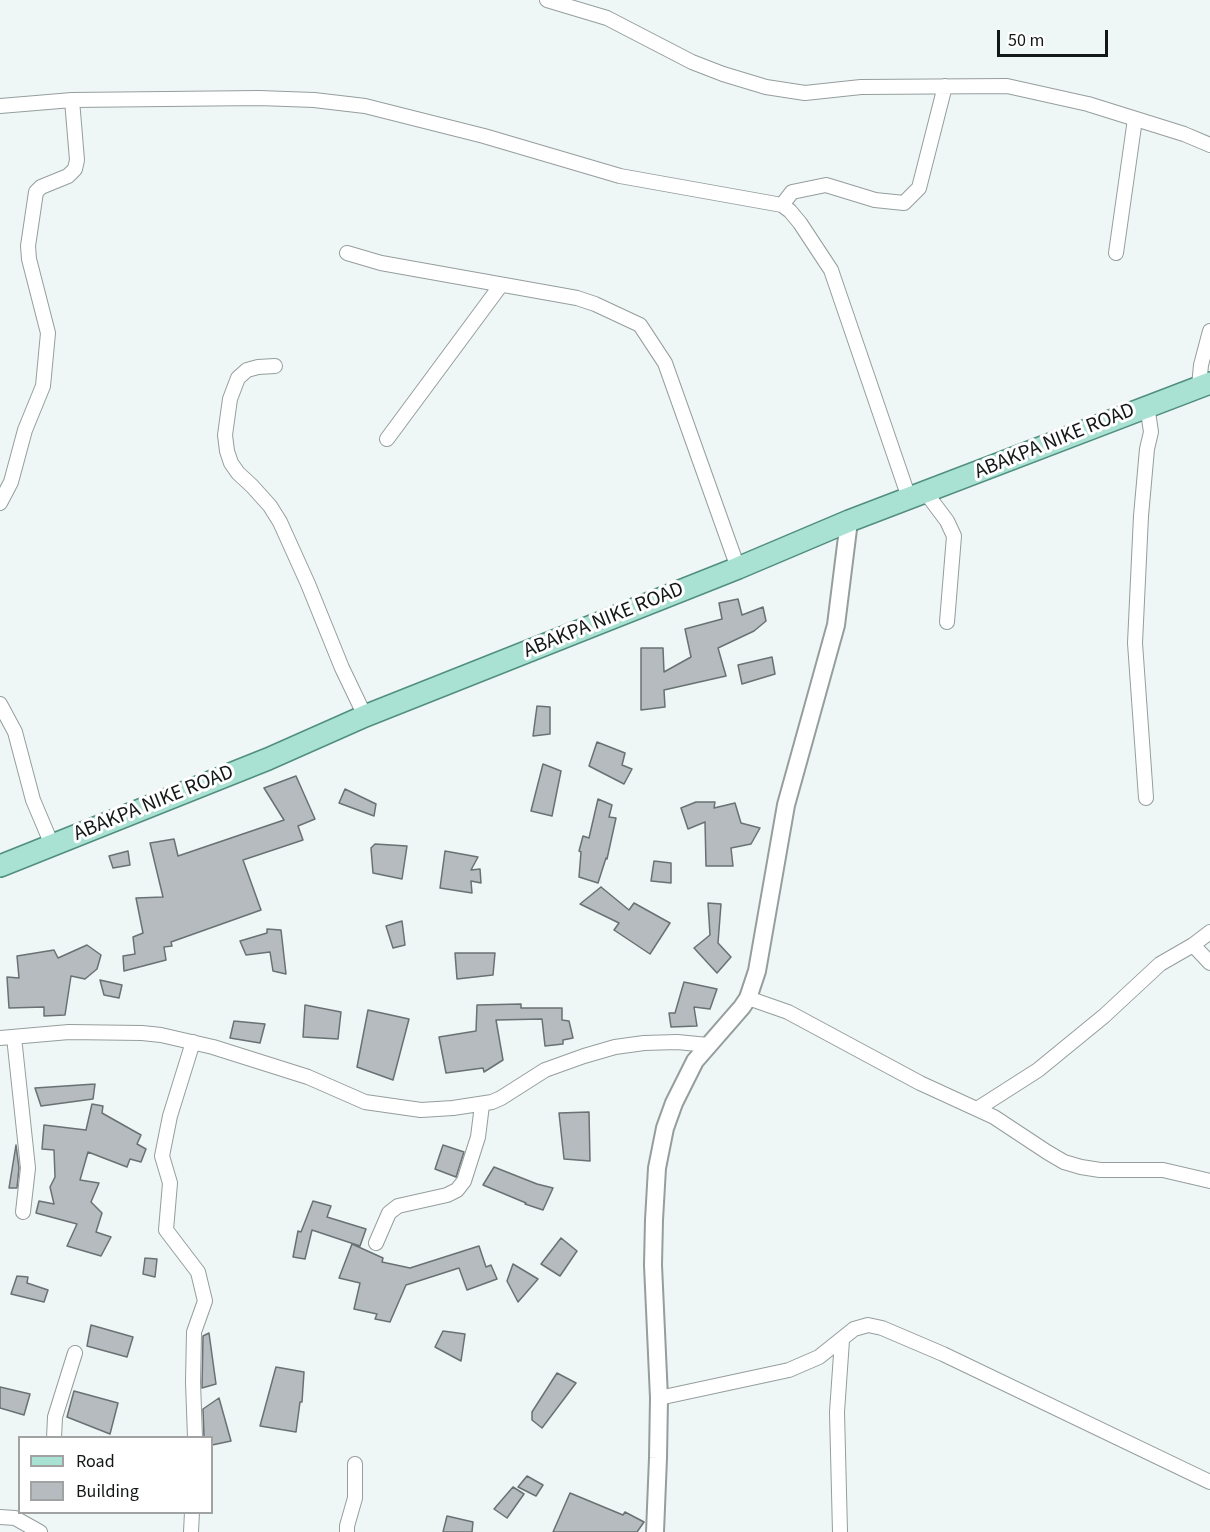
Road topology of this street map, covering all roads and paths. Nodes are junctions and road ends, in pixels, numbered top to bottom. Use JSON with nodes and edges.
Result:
{"nodes":[{"id":1,"x":547,"y":0,"type":"edge"},
{"id":2,"x":945,"y":86,"type":"junction"},
{"id":3,"x":72,"y":100,"type":"junction"},
{"id":4,"x":0,"y":106,"type":"edge"},
{"id":5,"x":1135,"y":119,"type":"junction"},
{"id":6,"x":1210,"y":145,"type":"edge"},
{"id":7,"x":782,"y":205,"type":"junction"},
{"id":8,"x":347,"y":253,"type":"dead end"},
{"id":9,"x":1116,"y":254,"type":"dead end"},
{"id":10,"x":501,"y":285,"type":"junction"},
{"id":11,"x":1210,"y":331,"type":"edge"},
{"id":12,"x":275,"y":366,"type":"dead end"},
{"id":13,"x":1205,"y":384,"type":"edge"},
{"id":14,"x":1146,"y":405,"type":"junction"},
{"id":15,"x":387,"y":439,"type":"dead end"},
{"id":16,"x":918,"y":496,"type":"junction"},
{"id":17,"x":0,"y":503,"type":"edge"},
{"id":18,"x":849,"y":521,"type":"junction"},
{"id":19,"x":738,"y":568,"type":"junction"},
{"id":20,"x":947,"y":622,"type":"dead end"},
{"id":21,"x":0,"y":704,"type":"edge"},
{"id":22,"x":366,"y":716,"type":"junction"},
{"id":23,"x":1146,"y":798,"type":"dead end"},
{"id":24,"x":52,"y":845,"type":"junction"},
{"id":25,"x":0,"y":866,"type":"edge"},
{"id":26,"x":1210,"y":932,"type":"edge"},
{"id":27,"x":1193,"y":945,"type":"junction"},
{"id":28,"x":1210,"y":963,"type":"edge"},
{"id":29,"x":748,"y":998,"type":"junction"},
{"id":30,"x":14,"y":1037,"type":"junction"},
{"id":31,"x":0,"y":1038,"type":"edge"},
{"id":32,"x":193,"y":1042,"type":"junction"},
{"id":33,"x":708,"y":1045,"type":"junction"},
{"id":34,"x":482,"y":1105,"type":"junction"},
{"id":35,"x":977,"y":1109,"type":"junction"},
{"id":36,"x":1210,"y":1181,"type":"edge"},
{"id":37,"x":23,"y":1212,"type":"dead end"},
{"id":38,"x":376,"y":1243,"type":"dead end"},
{"id":39,"x":842,"y":1340,"type":"junction"},
{"id":40,"x":75,"y":1353,"type":"dead end"},
{"id":41,"x":658,"y":1398,"type":"junction"},
{"id":42,"x":54,"y":1436,"type":"edge"},
{"id":43,"x":195,"y":1436,"type":"edge"},
{"id":44,"x":355,"y":1464,"type":"dead end"},
{"id":45,"x":1210,"y":1482,"type":"edge"},
{"id":46,"x":192,"y":1514,"type":"edge"},
{"id":47,"x":0,"y":1517,"type":"edge"},
{"id":48,"x":29,"y":1518,"type":"edge"},
{"id":49,"x":40,"y":1532,"type":"edge"},
{"id":50,"x":191,"y":1532,"type":"edge"},
{"id":51,"x":347,"y":1532,"type":"edge"},
{"id":52,"x":655,"y":1532,"type":"edge"},
{"id":53,"x":840,"y":1532,"type":"edge"}],
"edges":[{"from":1,"to":2,"type":"street"},
{"from":2,"to":5,"type":"street"},
{"from":2,"to":7,"type":"street"},
{"from":3,"to":4,"type":"street"},
{"from":3,"to":7,"type":"street"},
{"from":3,"to":17,"type":"street"},
{"from":5,"to":6,"type":"street"},
{"from":5,"to":9,"type":"street"},
{"from":7,"to":16,"type":"street"},
{"from":8,"to":10,"type":"street"},
{"from":10,"to":15,"type":"street"},
{"from":10,"to":19,"type":"street"},
{"from":11,"to":13,"type":"street"},
{"from":12,"to":22,"type":"street"},
{"from":13,"to":14,"type":"main road","name":"ABAKPA NIKE ROAD"},
{"from":14,"to":16,"type":"main road","name":"ABAKPA NIKE ROAD"},
{"from":14,"to":23,"type":"street"},
{"from":16,"to":18,"type":"main road","name":"ABAKPA NIKE ROAD"},
{"from":16,"to":20,"type":"street"},
{"from":18,"to":19,"type":"main road","name":"ABAKPA NIKE ROAD"},
{"from":18,"to":29,"type":"street"},
{"from":19,"to":22,"type":"main road","name":"ABAKPA NIKE ROAD"},
{"from":21,"to":24,"type":"street"},
{"from":22,"to":24,"type":"main road","name":"ABAKPA NIKE ROAD"},
{"from":24,"to":25,"type":"main road","name":"ABAKPA NIKE ROAD"},
{"from":26,"to":27,"type":"street"},
{"from":27,"to":28,"type":"street"},
{"from":27,"to":35,"type":"street"},
{"from":29,"to":33,"type":"street"},
{"from":29,"to":35,"type":"street"},
{"from":30,"to":31,"type":"street"},
{"from":30,"to":32,"type":"street"},
{"from":30,"to":37,"type":"street"},
{"from":32,"to":34,"type":"street"},
{"from":32,"to":43,"type":"street"},
{"from":33,"to":34,"type":"street"},
{"from":33,"to":41,"type":"street"},
{"from":34,"to":38,"type":"street"},
{"from":35,"to":36,"type":"street"},
{"from":39,"to":41,"type":"street"},
{"from":39,"to":45,"type":"street"},
{"from":39,"to":53,"type":"street"},
{"from":40,"to":42,"type":"street"},
{"from":41,"to":52,"type":"street"},
{"from":44,"to":51,"type":"street"},
{"from":46,"to":50,"type":"street"},
{"from":47,"to":48,"type":"street"},
{"from":48,"to":49,"type":"street"}]}
